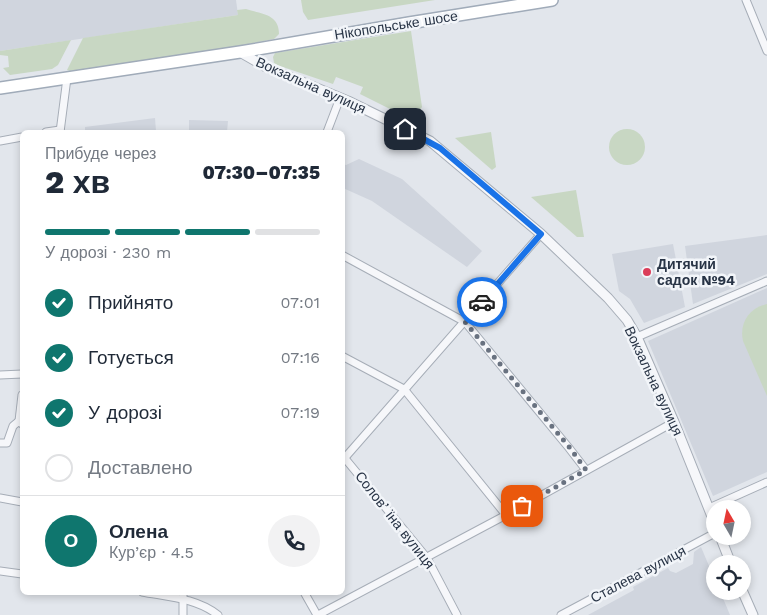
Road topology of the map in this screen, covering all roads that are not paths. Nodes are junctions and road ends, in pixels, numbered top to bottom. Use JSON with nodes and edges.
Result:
{"nodes":[{"id":1,"x":552,"y":0,"type":"edge"},
{"id":2,"x":746,"y":0,"type":"edge"},
{"id":3,"x":240,"y":52,"type":"junction"},
{"id":4,"x":767,"y":52,"type":"edge"},
{"id":5,"x":66,"y":78,"type":"junction"},
{"id":6,"x":0,"y":88,"type":"edge"},
{"id":7,"x":340,"y":98,"type":"junction"},
{"id":8,"x":60,"y":130,"type":"edge"},
{"id":9,"x":329,"y":130,"type":"edge"},
{"id":10,"x":20,"y":137,"type":"edge"},
{"id":11,"x":0,"y":140,"type":"edge"},
{"id":12,"x":541,"y":234,"type":"junction"},
{"id":13,"x":345,"y":257,"type":"edge"},
{"id":14,"x":767,"y":281,"type":"edge"},
{"id":15,"x":465,"y":322,"type":"junction"},
{"id":16,"x":637,"y":337,"type":"junction"},
{"id":17,"x":345,"y":358,"type":"edge"},
{"id":18,"x":20,"y":374,"type":"edge"},
{"id":19,"x":0,"y":375,"type":"edge"},
{"id":20,"x":404,"y":389,"type":"junction"},
{"id":21,"x":20,"y":422,"type":"edge"},
{"id":22,"x":674,"y":422,"type":"junction"},
{"id":23,"x":0,"y":443,"type":"edge"},
{"id":24,"x":345,"y":457,"type":"edge"},
{"id":25,"x":345,"y":459,"type":"edge"},
{"id":26,"x":586,"y":470,"type":"junction"},
{"id":27,"x":767,"y":482,"type":"edge"},
{"id":28,"x":0,"y":498,"type":"edge"},
{"id":29,"x":727,"y":500,"type":"edge"},
{"id":30,"x":706,"y":501,"type":"edge"},
{"id":31,"x":20,"y":502,"type":"edge"},
{"id":32,"x":506,"y":515,"type":"junction"},
{"id":33,"x":706,"y":538,"type":"edge"},
{"id":34,"x":428,"y":558,"type":"junction"},
{"id":35,"x":0,"y":571,"type":"edge"},
{"id":36,"x":20,"y":574,"type":"edge"},
{"id":37,"x":306,"y":595,"type":"edge"},
{"id":38,"x":182,"y":596,"type":"edge"},
{"id":39,"x":746,"y":600,"type":"edge"},
{"id":40,"x":183,"y":615,"type":"edge"},
{"id":41,"x":218,"y":615,"type":"edge"},
{"id":42,"x":318,"y":615,"type":"edge"},
{"id":43,"x":457,"y":615,"type":"edge"},
{"id":44,"x":561,"y":615,"type":"edge"},
{"id":45,"x":753,"y":615,"type":"edge"}],
"edges":[{"from":1,"to":3,"type":"main road","name":"Нікопольське шосе"},
{"from":2,"to":4,"type":"street"},
{"from":3,"to":5,"type":"main road","name":"Вокзальна вулиця"},
{"from":3,"to":7,"type":"street","name":"Вокзальна вулиця"},
{"from":5,"to":6,"type":"main road","name":"Вокзальна вулиця"},
{"from":5,"to":8,"type":"street"},
{"from":7,"to":9,"type":"street"},
{"from":7,"to":12,"type":"street","name":"Вокзальна вулиця"},
{"from":10,"to":11,"type":"street"},
{"from":12,"to":15,"type":"street"},
{"from":12,"to":16,"type":"street","name":"Вокзальна вулиця"},
{"from":13,"to":15,"type":"street"},
{"from":14,"to":16,"type":"street"},
{"from":15,"to":20,"type":"street"},
{"from":15,"to":26,"type":"street"},
{"from":16,"to":22,"type":"street","name":"Вокзальна вулиця"},
{"from":17,"to":20,"type":"street"},
{"from":18,"to":19,"type":"street"},
{"from":20,"to":24,"type":"street"},
{"from":20,"to":32,"type":"street"},
{"from":21,"to":23,"type":"street"},
{"from":22,"to":26,"type":"street"},
{"from":22,"to":30,"type":"street","name":"Вокзальна вулиця"},
{"from":25,"to":34,"type":"street","name":"Соловʼїна вулиця"},
{"from":26,"to":32,"type":"street"},
{"from":27,"to":29,"type":"street"},
{"from":28,"to":31,"type":"street"},
{"from":32,"to":34,"type":"street"},
{"from":33,"to":44,"type":"street","name":"Сталева вулиця"},
{"from":34,"to":42,"type":"street"},
{"from":34,"to":43,"type":"street","name":"Соловʼїна вулиця"},
{"from":35,"to":36,"type":"street"},
{"from":37,"to":42,"type":"street"},
{"from":38,"to":40,"type":"street"},
{"from":38,"to":41,"type":"street"},
{"from":39,"to":45,"type":"street"}]}
